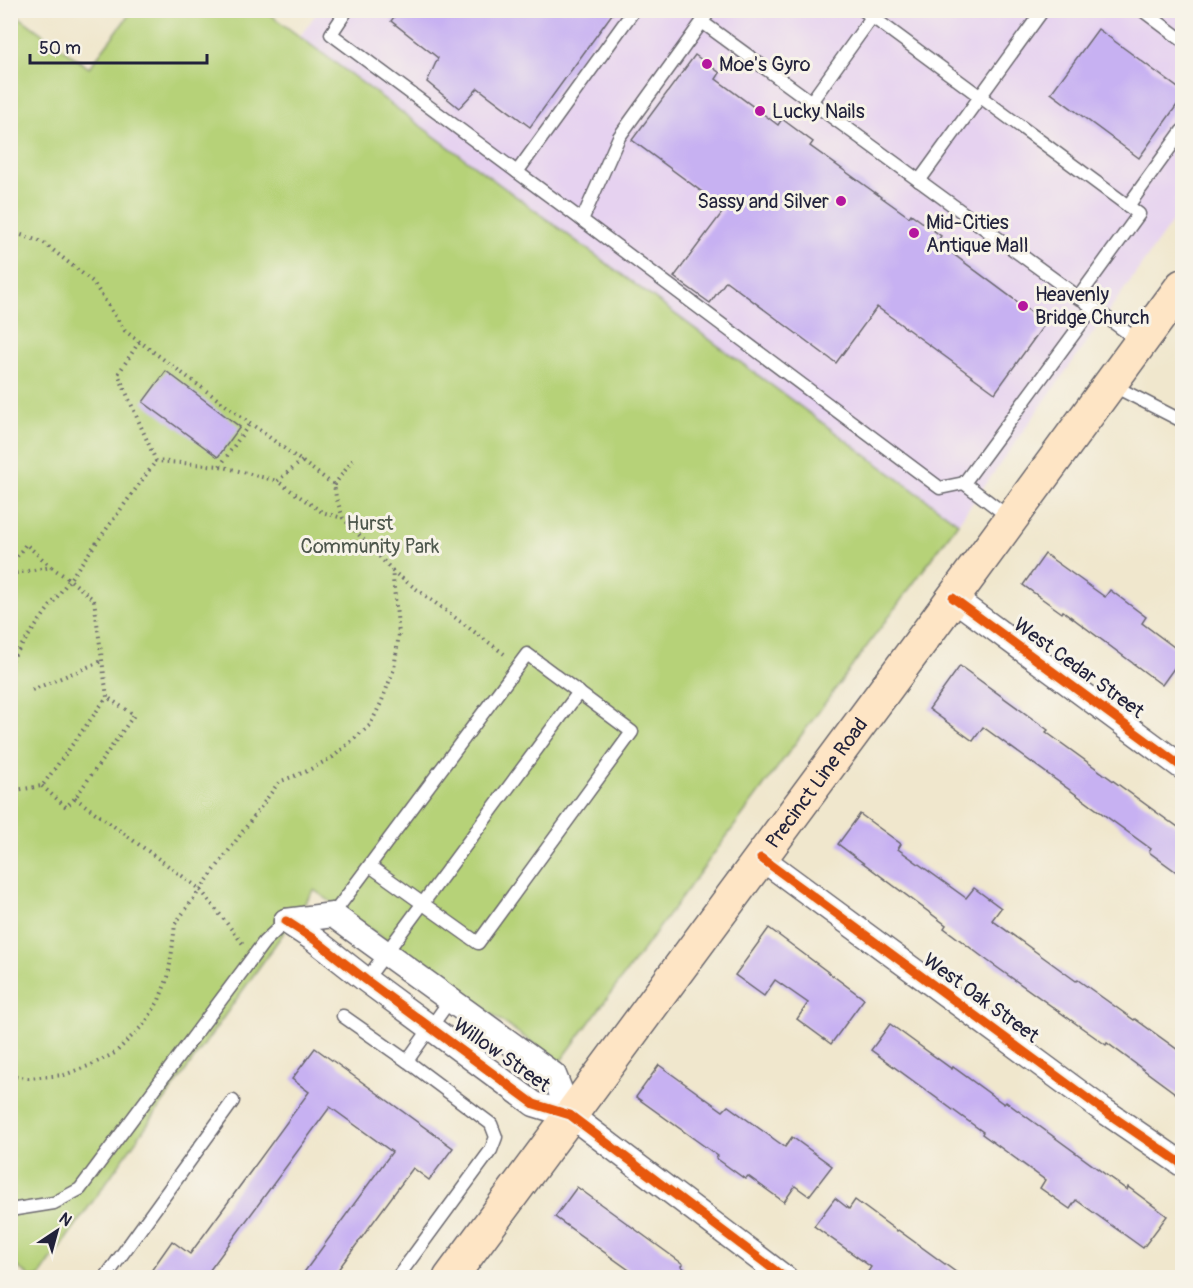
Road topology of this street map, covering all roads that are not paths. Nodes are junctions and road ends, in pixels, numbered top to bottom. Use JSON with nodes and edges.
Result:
{"nodes":[{"id":1,"x":347,"y":10,"type":"edge"},
{"id":2,"x":634,"y":10,"type":"edge"},
{"id":3,"x":710,"y":10,"type":"edge"},
{"id":4,"x":1043,"y":10,"type":"edge"},
{"id":5,"x":1142,"y":10,"type":"edge"},
{"id":6,"x":871,"y":13,"type":"edge"},
{"id":7,"x":702,"y":22,"type":"junction"},
{"id":8,"x":1182,"y":40,"type":"edge"},
{"id":9,"x":980,"y":97,"type":"junction"},
{"id":10,"x":811,"y":102,"type":"junction"},
{"id":11,"x":1182,"y":131,"type":"edge"},
{"id":12,"x":517,"y":172,"type":"junction"},
{"id":13,"x":919,"y":181,"type":"junction"},
{"id":14,"x":1128,"y":206,"type":"junction"},
{"id":15,"x":582,"y":220,"type":"junction"},
{"id":16,"x":1182,"y":286,"type":"edge"},
{"id":17,"x":1078,"y":298,"type":"junction"},
{"id":18,"x":1092,"y":308,"type":"junction"},
{"id":19,"x":1141,"y":343,"type":"junction"},
{"id":20,"x":1110,"y":384,"type":"junction"},
{"id":21,"x":1182,"y":421,"type":"edge"},
{"id":22,"x":964,"y":483,"type":"junction"},
{"id":23,"x":1011,"y":519,"type":"junction"},
{"id":24,"x":953,"y":598,"type":"junction"},
{"id":25,"x":579,"y":692,"type":"junction"},
{"id":26,"x":1182,"y":767,"type":"edge"},
{"id":27,"x":761,"y":858,"type":"junction"},
{"id":28,"x":370,"y":866,"type":"junction"},
{"id":29,"x":423,"y":903,"type":"junction"},
{"id":30,"x":333,"y":915,"type":"junction"},
{"id":31,"x":286,"y":921,"type":"junction"},
{"id":32,"x":315,"y":940,"type":"junction"},
{"id":33,"x":385,"y":953,"type":"junction"},
{"id":34,"x":366,"y":980,"type":"junction"},
{"id":35,"x":450,"y":1000,"type":"junction"},
{"id":36,"x":343,"y":1016,"type":"dead end"},
{"id":37,"x":431,"y":1027,"type":"junction"},
{"id":38,"x":407,"y":1062,"type":"junction"},
{"id":39,"x":234,"y":1101,"type":"dead end"},
{"id":40,"x":570,"y":1115,"type":"junction"},
{"id":41,"x":1182,"y":1164,"type":"edge"},
{"id":42,"x":10,"y":1210,"type":"edge"},
{"id":43,"x":105,"y":1278,"type":"edge"},
{"id":44,"x":397,"y":1278,"type":"edge"},
{"id":45,"x":450,"y":1278,"type":"edge"},
{"id":46,"x":785,"y":1278,"type":"edge"}],
"edges":[{"from":1,"to":12,"type":"lane"},
{"from":2,"to":12,"type":"lane"},
{"from":3,"to":7,"type":"lane"},
{"from":4,"to":9,"type":"lane"},
{"from":5,"to":8,"type":"lane"},
{"from":6,"to":9,"type":"lane"},
{"from":6,"to":10,"type":"lane"},
{"from":7,"to":10,"type":"lane"},
{"from":7,"to":15,"type":"lane"},
{"from":9,"to":13,"type":"lane"},
{"from":9,"to":14,"type":"lane"},
{"from":10,"to":13,"type":"lane"},
{"from":11,"to":14,"type":"lane"},
{"from":12,"to":15,"type":"lane"},
{"from":13,"to":17,"type":"lane"},
{"from":14,"to":17,"type":"lane"},
{"from":15,"to":22,"type":"lane"},
{"from":16,"to":19,"type":"main road","name":"Precinct Line Road"},
{"from":17,"to":18,"type":"lane"},
{"from":18,"to":19,"type":"lane"},
{"from":18,"to":22,"type":"lane"},
{"from":19,"to":20,"type":"main road","name":"Precinct Line Road"},
{"from":20,"to":21,"type":"lane"},
{"from":20,"to":23,"type":"main road","name":"Precinct Line Road"},
{"from":22,"to":23,"type":"lane"},
{"from":23,"to":24,"type":"main road","name":"Precinct Line Road"},
{"from":24,"to":26,"type":"street","name":"West Cedar Street"},
{"from":24,"to":27,"type":"main road","name":"Precinct Line Road"},
{"from":25,"to":28,"type":"lane"},
{"from":25,"to":29,"type":"lane"},
{"from":25,"to":29,"type":"lane"},
{"from":27,"to":40,"type":"main road","name":"Precinct Line Road"},
{"from":27,"to":41,"type":"street","name":"West Oak Street"},
{"from":28,"to":29,"type":"lane"},
{"from":28,"to":30,"type":"lane"},
{"from":29,"to":33,"type":"lane"},
{"from":30,"to":31,"type":"street"},
{"from":30,"to":32,"type":"lane"},
{"from":30,"to":33,"type":"street","name":"Willow Street"},
{"from":31,"to":32,"type":"street","name":"Willow Street"},
{"from":31,"to":42,"type":"lane"},
{"from":32,"to":34,"type":"street","name":"Willow Street"},
{"from":33,"to":34,"type":"lane"},
{"from":33,"to":35,"type":"street","name":"Willow Street"},
{"from":34,"to":37,"type":"street","name":"Willow Street"},
{"from":35,"to":37,"type":"lane"},
{"from":35,"to":40,"type":"street","name":"Willow Street"},
{"from":36,"to":38,"type":"lane"},
{"from":37,"to":38,"type":"lane"},
{"from":37,"to":40,"type":"street","name":"Willow Street"},
{"from":38,"to":44,"type":"lane"},
{"from":39,"to":43,"type":"lane"},
{"from":40,"to":45,"type":"main road","name":"Precinct Line Road"},
{"from":40,"to":46,"type":"street","name":"Willow Street"}]}
